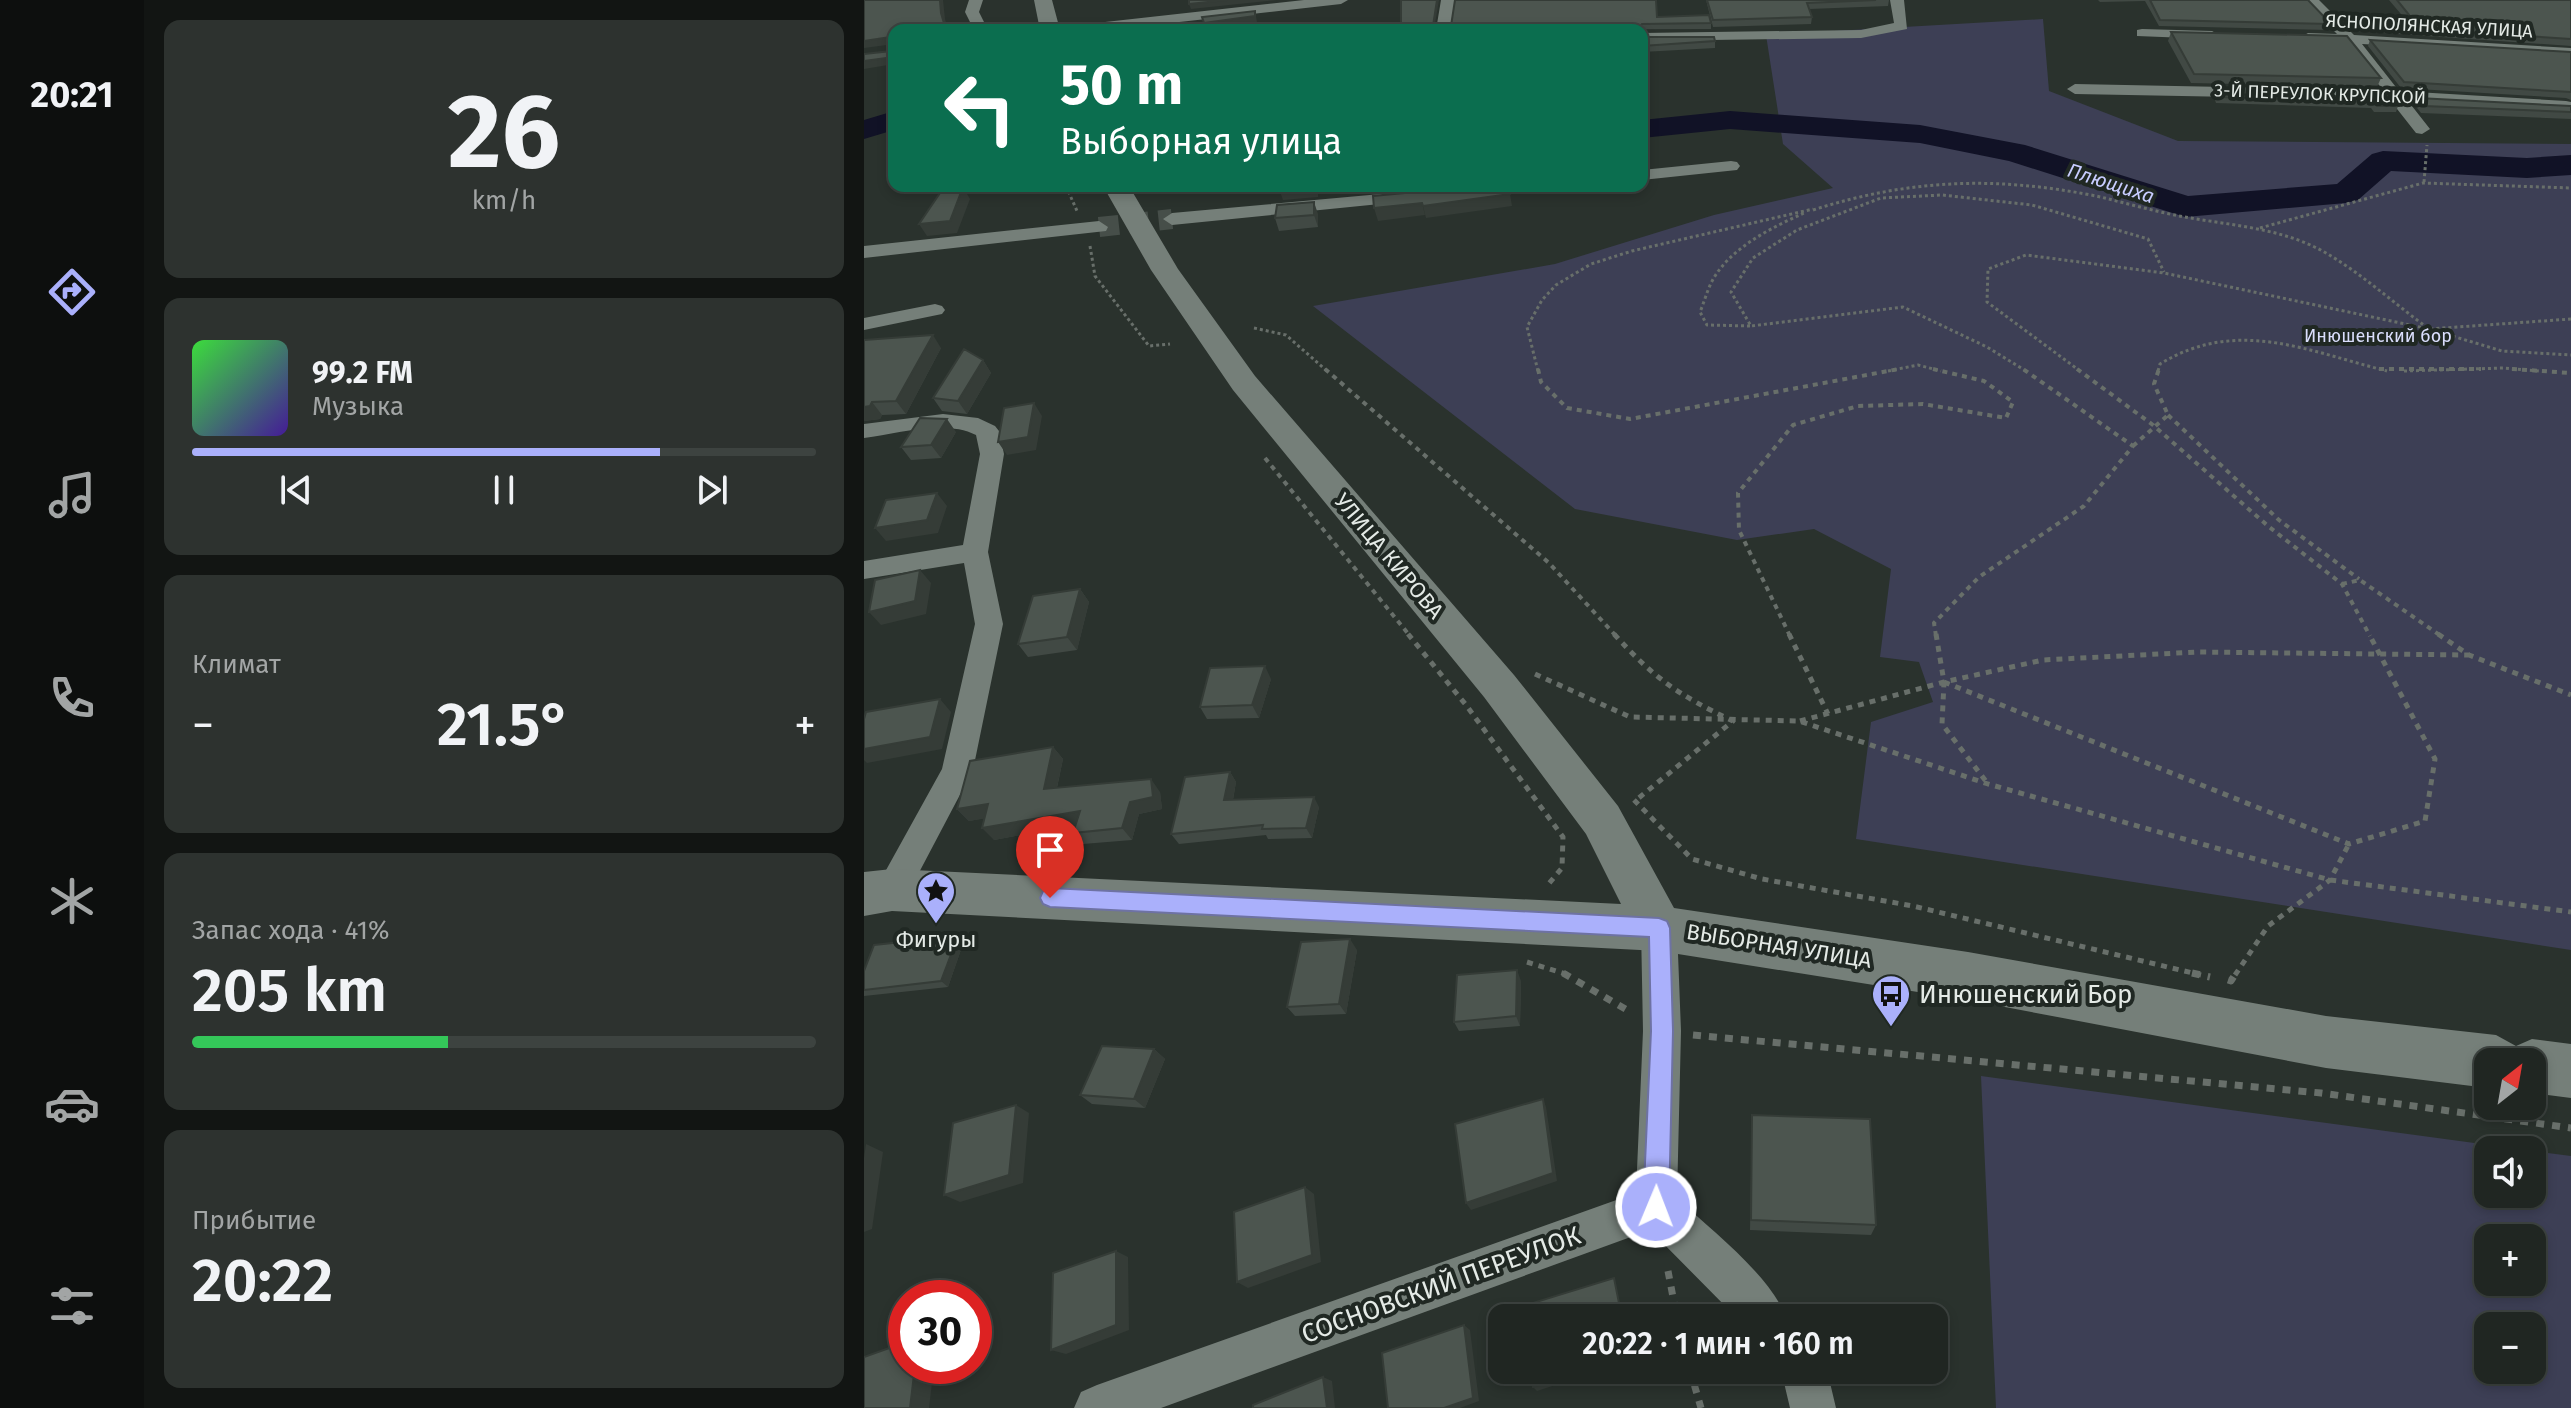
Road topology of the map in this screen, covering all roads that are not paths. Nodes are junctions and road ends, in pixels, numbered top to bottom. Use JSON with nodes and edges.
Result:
{"nodes":[{"id":1,"x":976,"y":0,"type":"edge"},
{"id":2,"x":1043,"y":0,"type":"edge"},
{"id":3,"x":1341,"y":0,"type":"edge"},
{"id":4,"x":1448,"y":0,"type":"edge"},
{"id":5,"x":1897,"y":0,"type":"edge"},
{"id":6,"x":2311,"y":0,"type":"edge"},
{"id":7,"x":978,"y":24,"type":"edge"},
{"id":8,"x":1049,"y":24,"type":"edge"},
{"id":9,"x":1123,"y":24,"type":"edge"},
{"id":10,"x":1444,"y":24,"type":"edge"},
{"id":11,"x":2142,"y":33,"type":"dead end"},
{"id":12,"x":2222,"y":35,"type":"edge"},
{"id":13,"x":1648,"y":37,"type":"edge"},
{"id":14,"x":2285,"y":37,"type":"edge"},
{"id":15,"x":2349,"y":38,"type":"junction"},
{"id":16,"x":2571,"y":52,"type":"edge"},
{"id":17,"x":2075,"y":89,"type":"dead end"},
{"id":18,"x":2395,"y":95,"type":"junction"},
{"id":19,"x":2566,"y":106,"type":"edge"},
{"id":20,"x":2422,"y":129,"type":"dead end"},
{"id":21,"x":1731,"y":166,"type":"dead end"},
{"id":22,"x":1648,"y":174,"type":"edge"},
{"id":23,"x":1120,"y":192,"type":"edge"},
{"id":24,"x":1461,"y":192,"type":"edge"},
{"id":25,"x":1172,"y":219,"type":"tunnel mouth"},
{"id":26,"x":923,"y":223,"type":"edge"},
{"id":27,"x":1092,"y":228,"type":"tunnel mouth"},
{"id":28,"x":907,"y":247,"type":"junction"},
{"id":29,"x":864,"y":252,"type":"edge"},
{"id":30,"x":935,"y":310,"type":"dead end"},
{"id":31,"x":864,"y":324,"type":"edge"},
{"id":32,"x":864,"y":431,"type":"edge"},
{"id":33,"x":975,"y":552,"type":"junction"},
{"id":34,"x":864,"y":570,"type":"edge"},
{"id":35,"x":878,"y":892,"type":"edge"},
{"id":36,"x":1659,"y":928,"type":"junction"},
{"id":37,"x":2474,"y":1059,"type":"edge"},
{"id":38,"x":2546,"y":1068,"type":"edge"},
{"id":39,"x":2571,"y":1071,"type":"edge"},
{"id":40,"x":1656,"y":1207,"type":"junction"},
{"id":41,"x":1754,"y":1304,"type":"edge"},
{"id":42,"x":1807,"y":1384,"type":"edge"},
{"id":43,"x":1097,"y":1408,"type":"edge"},
{"id":44,"x":1813,"y":1408,"type":"edge"}],
"edges":[{"from":1,"to":7,"type":"street"},
{"from":2,"to":8,"type":"main road"},
{"from":3,"to":9,"type":"street"},
{"from":4,"to":10,"type":"street"},
{"from":5,"to":13,"type":"street"},
{"from":6,"to":15,"type":"street"},
{"from":11,"to":12,"type":"street"},
{"from":14,"to":15,"type":"street","name":"ЯСНОПОЛЯНСКАЯ УЛИЦА"},
{"from":15,"to":16,"type":"street","name":"ЯСНОПОЛЯНСКАЯ УЛИЦА"},
{"from":15,"to":18,"type":"street"},
{"from":17,"to":18,"type":"street","name":"3-Й ПЕРЕУЛОК КРУПСКОЙ"},
{"from":18,"to":19,"type":"street","name":"3-Й ПЕРЕУЛОК КРУПСКОЙ"},
{"from":18,"to":20,"type":"street"},
{"from":21,"to":22,"type":"street"},
{"from":23,"to":36,"type":"main road","name":"УЛИЦА КИРОВА"},
{"from":24,"to":25,"type":"street"},
{"from":26,"to":28,"type":"street"},
{"from":27,"to":28,"type":"street"},
{"from":28,"to":29,"type":"street"},
{"from":30,"to":31,"type":"street"},
{"from":32,"to":33,"type":"street"},
{"from":33,"to":34,"type":"street"},
{"from":33,"to":35,"type":"street"},
{"from":35,"to":36,"type":"main road","name":"ВЫБОРНАЯ УЛИЦА"},
{"from":36,"to":37,"type":"main road","name":"ВЫБОРНАЯ УЛИЦА"},
{"from":36,"to":40,"type":"street"},
{"from":38,"to":39,"type":"main road"},
{"from":40,"to":41,"type":"street"},
{"from":40,"to":43,"type":"street","name":"СОСНОВСКИЙ ПЕРЕУЛОК"},
{"from":42,"to":44,"type":"street"}]}
